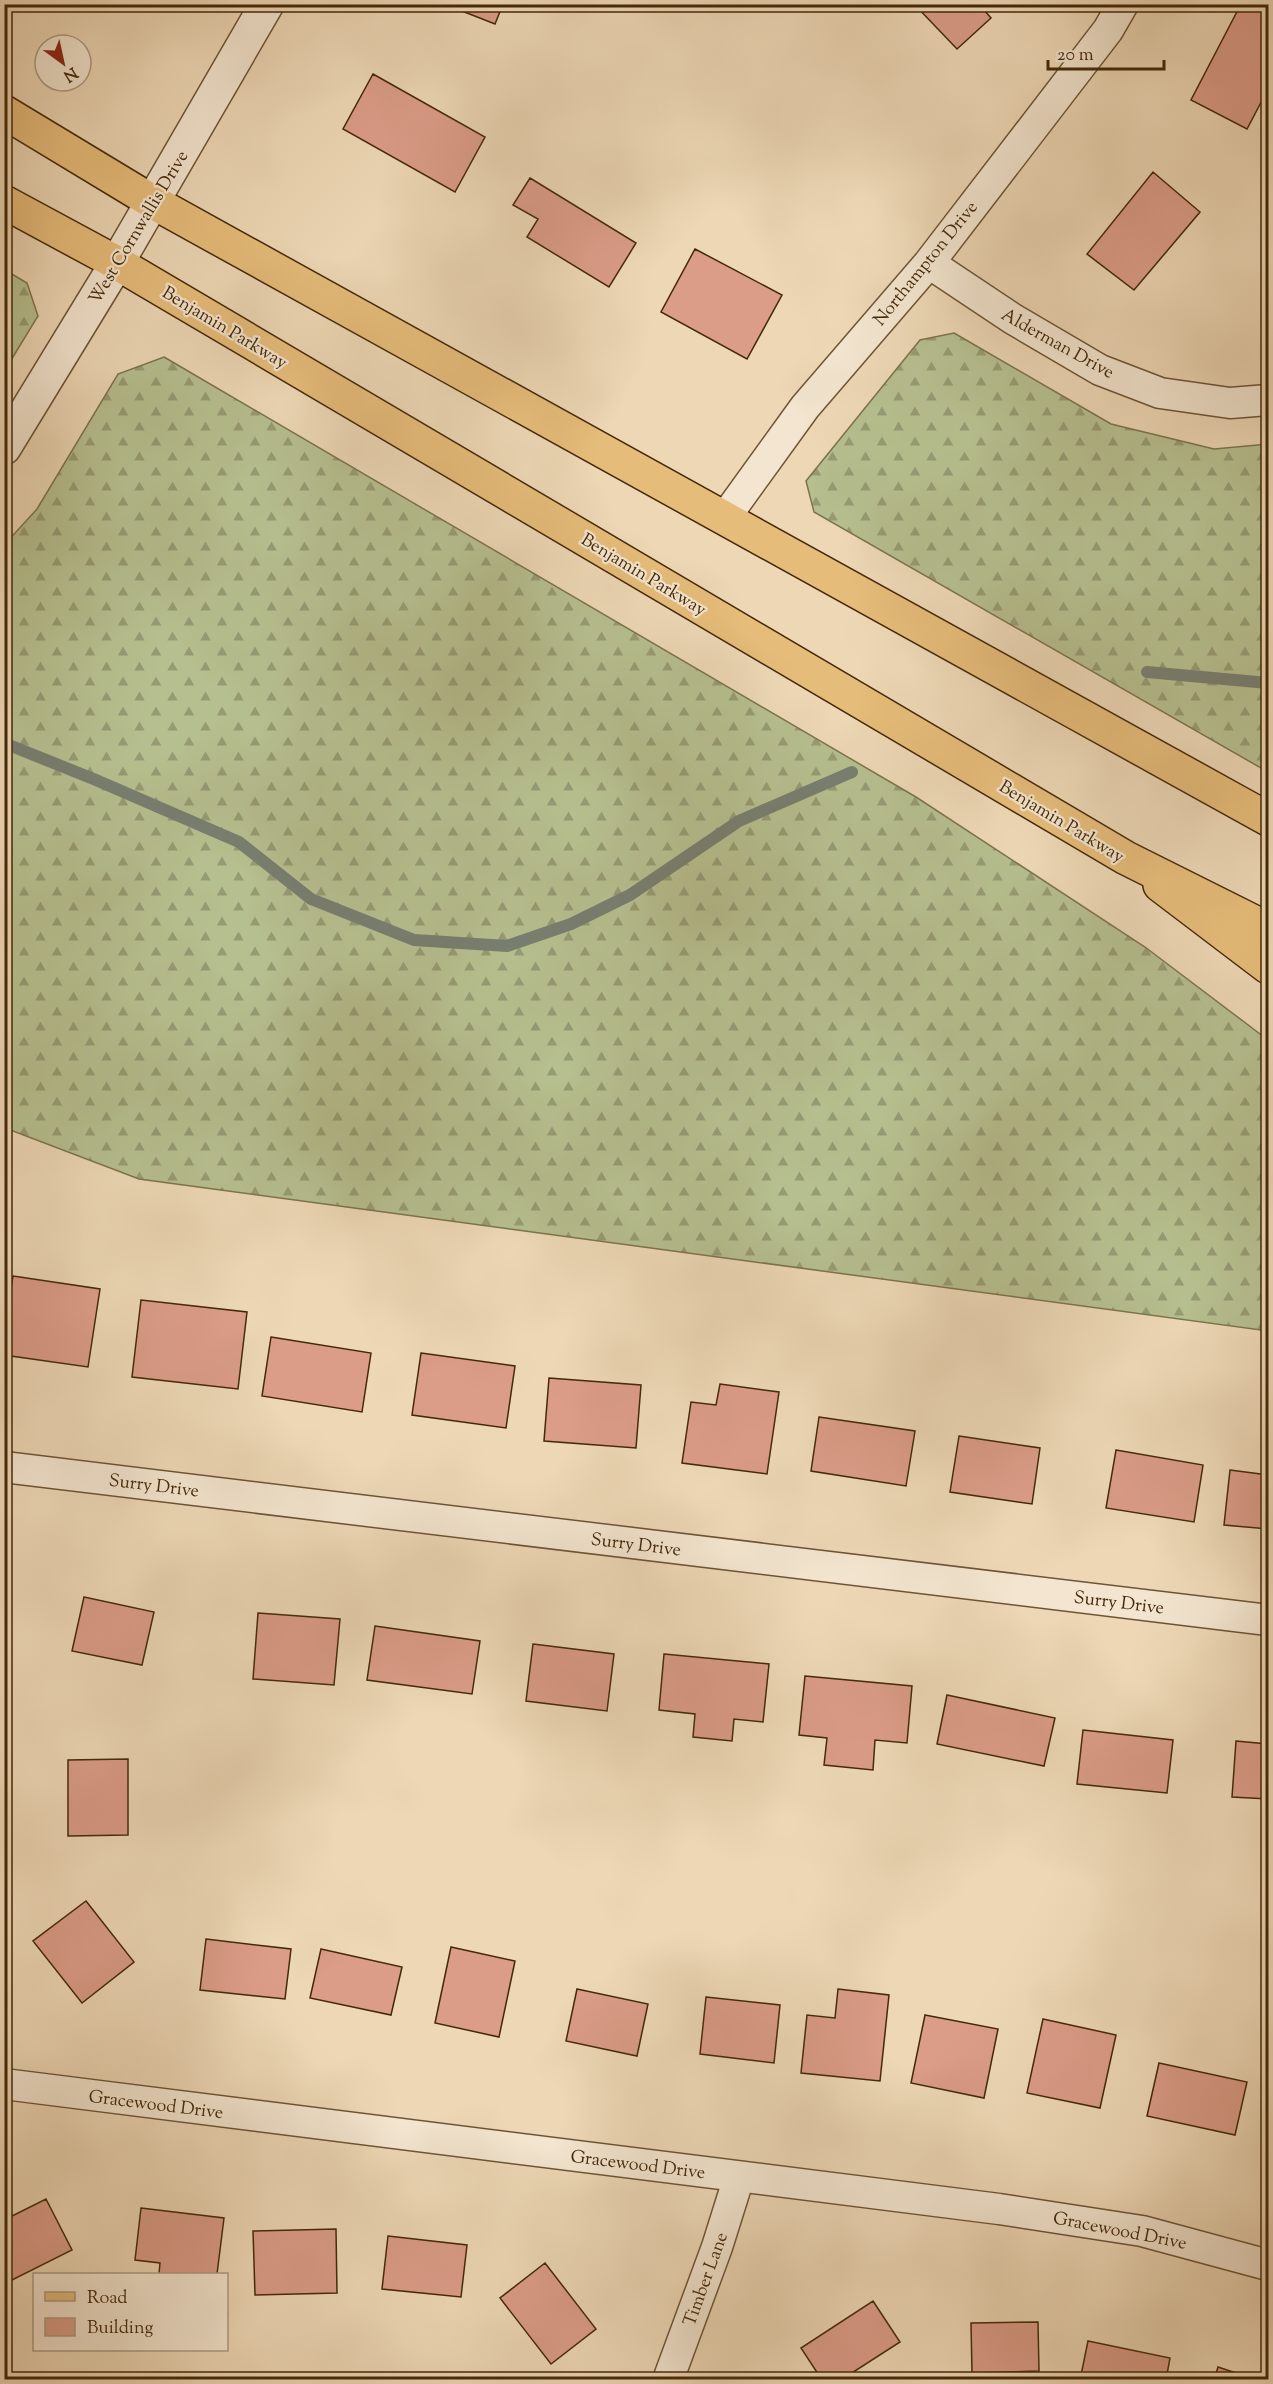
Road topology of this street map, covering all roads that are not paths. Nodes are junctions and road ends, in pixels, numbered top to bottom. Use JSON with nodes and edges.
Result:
{"nodes":[{"id":1,"x":267,"y":4,"type":"edge"},
{"id":2,"x":1123,"y":4,"type":"edge"},
{"id":3,"x":4,"y":112,"type":"edge"},
{"id":4,"x":4,"y":202,"type":"edge"},
{"id":5,"x":153,"y":202,"type":"junction"},
{"id":6,"x":117,"y":263,"type":"junction"},
{"id":7,"x":929,"y":263,"type":"junction"},
{"id":8,"x":1269,"y":400,"type":"edge"},
{"id":9,"x":4,"y":448,"type":"edge"},
{"id":10,"x":724,"y":519,"type":"junction"},
{"id":11,"x":1269,"y":819,"type":"edge"},
{"id":12,"x":1125,"y":858,"type":"junction"},
{"id":13,"x":1269,"y":929,"type":"edge"},
{"id":14,"x":1269,"y":967,"type":"edge"},
{"id":15,"x":4,"y":1467,"type":"edge"},
{"id":16,"x":1269,"y":1620,"type":"edge"},
{"id":17,"x":4,"y":2085,"type":"edge"},
{"id":18,"x":739,"y":2177,"type":"junction"},
{"id":19,"x":1269,"y":2265,"type":"edge"},
{"id":20,"x":668,"y":2379,"type":"edge"}],
"edges":[{"from":1,"to":5,"type":"street","name":"West Cornwallis Drive"},
{"from":2,"to":7,"type":"street","name":"Northampton Drive"},
{"from":3,"to":5,"type":"main road"},
{"from":4,"to":6,"type":"main road","name":"Benjamin Parkway"},
{"from":5,"to":6,"type":"street","name":"West Cornwallis Drive"},
{"from":5,"to":10,"type":"main road"},
{"from":6,"to":9,"type":"street","name":"West Cornwallis Drive"},
{"from":6,"to":12,"type":"main road","name":"Benjamin Parkway"},
{"from":7,"to":8,"type":"street","name":"Alderman Drive"},
{"from":7,"to":10,"type":"street","name":"Northampton Drive"},
{"from":10,"to":11,"type":"main road"},
{"from":12,"to":13,"type":"main road"},
{"from":12,"to":14,"type":"main road","name":"Benjamin Parkway"},
{"from":15,"to":16,"type":"street","name":"Surry Drive"},
{"from":17,"to":18,"type":"street","name":"Gracewood Drive"},
{"from":18,"to":19,"type":"street","name":"Gracewood Drive"},
{"from":18,"to":20,"type":"street","name":"Timber Lane"}]}
